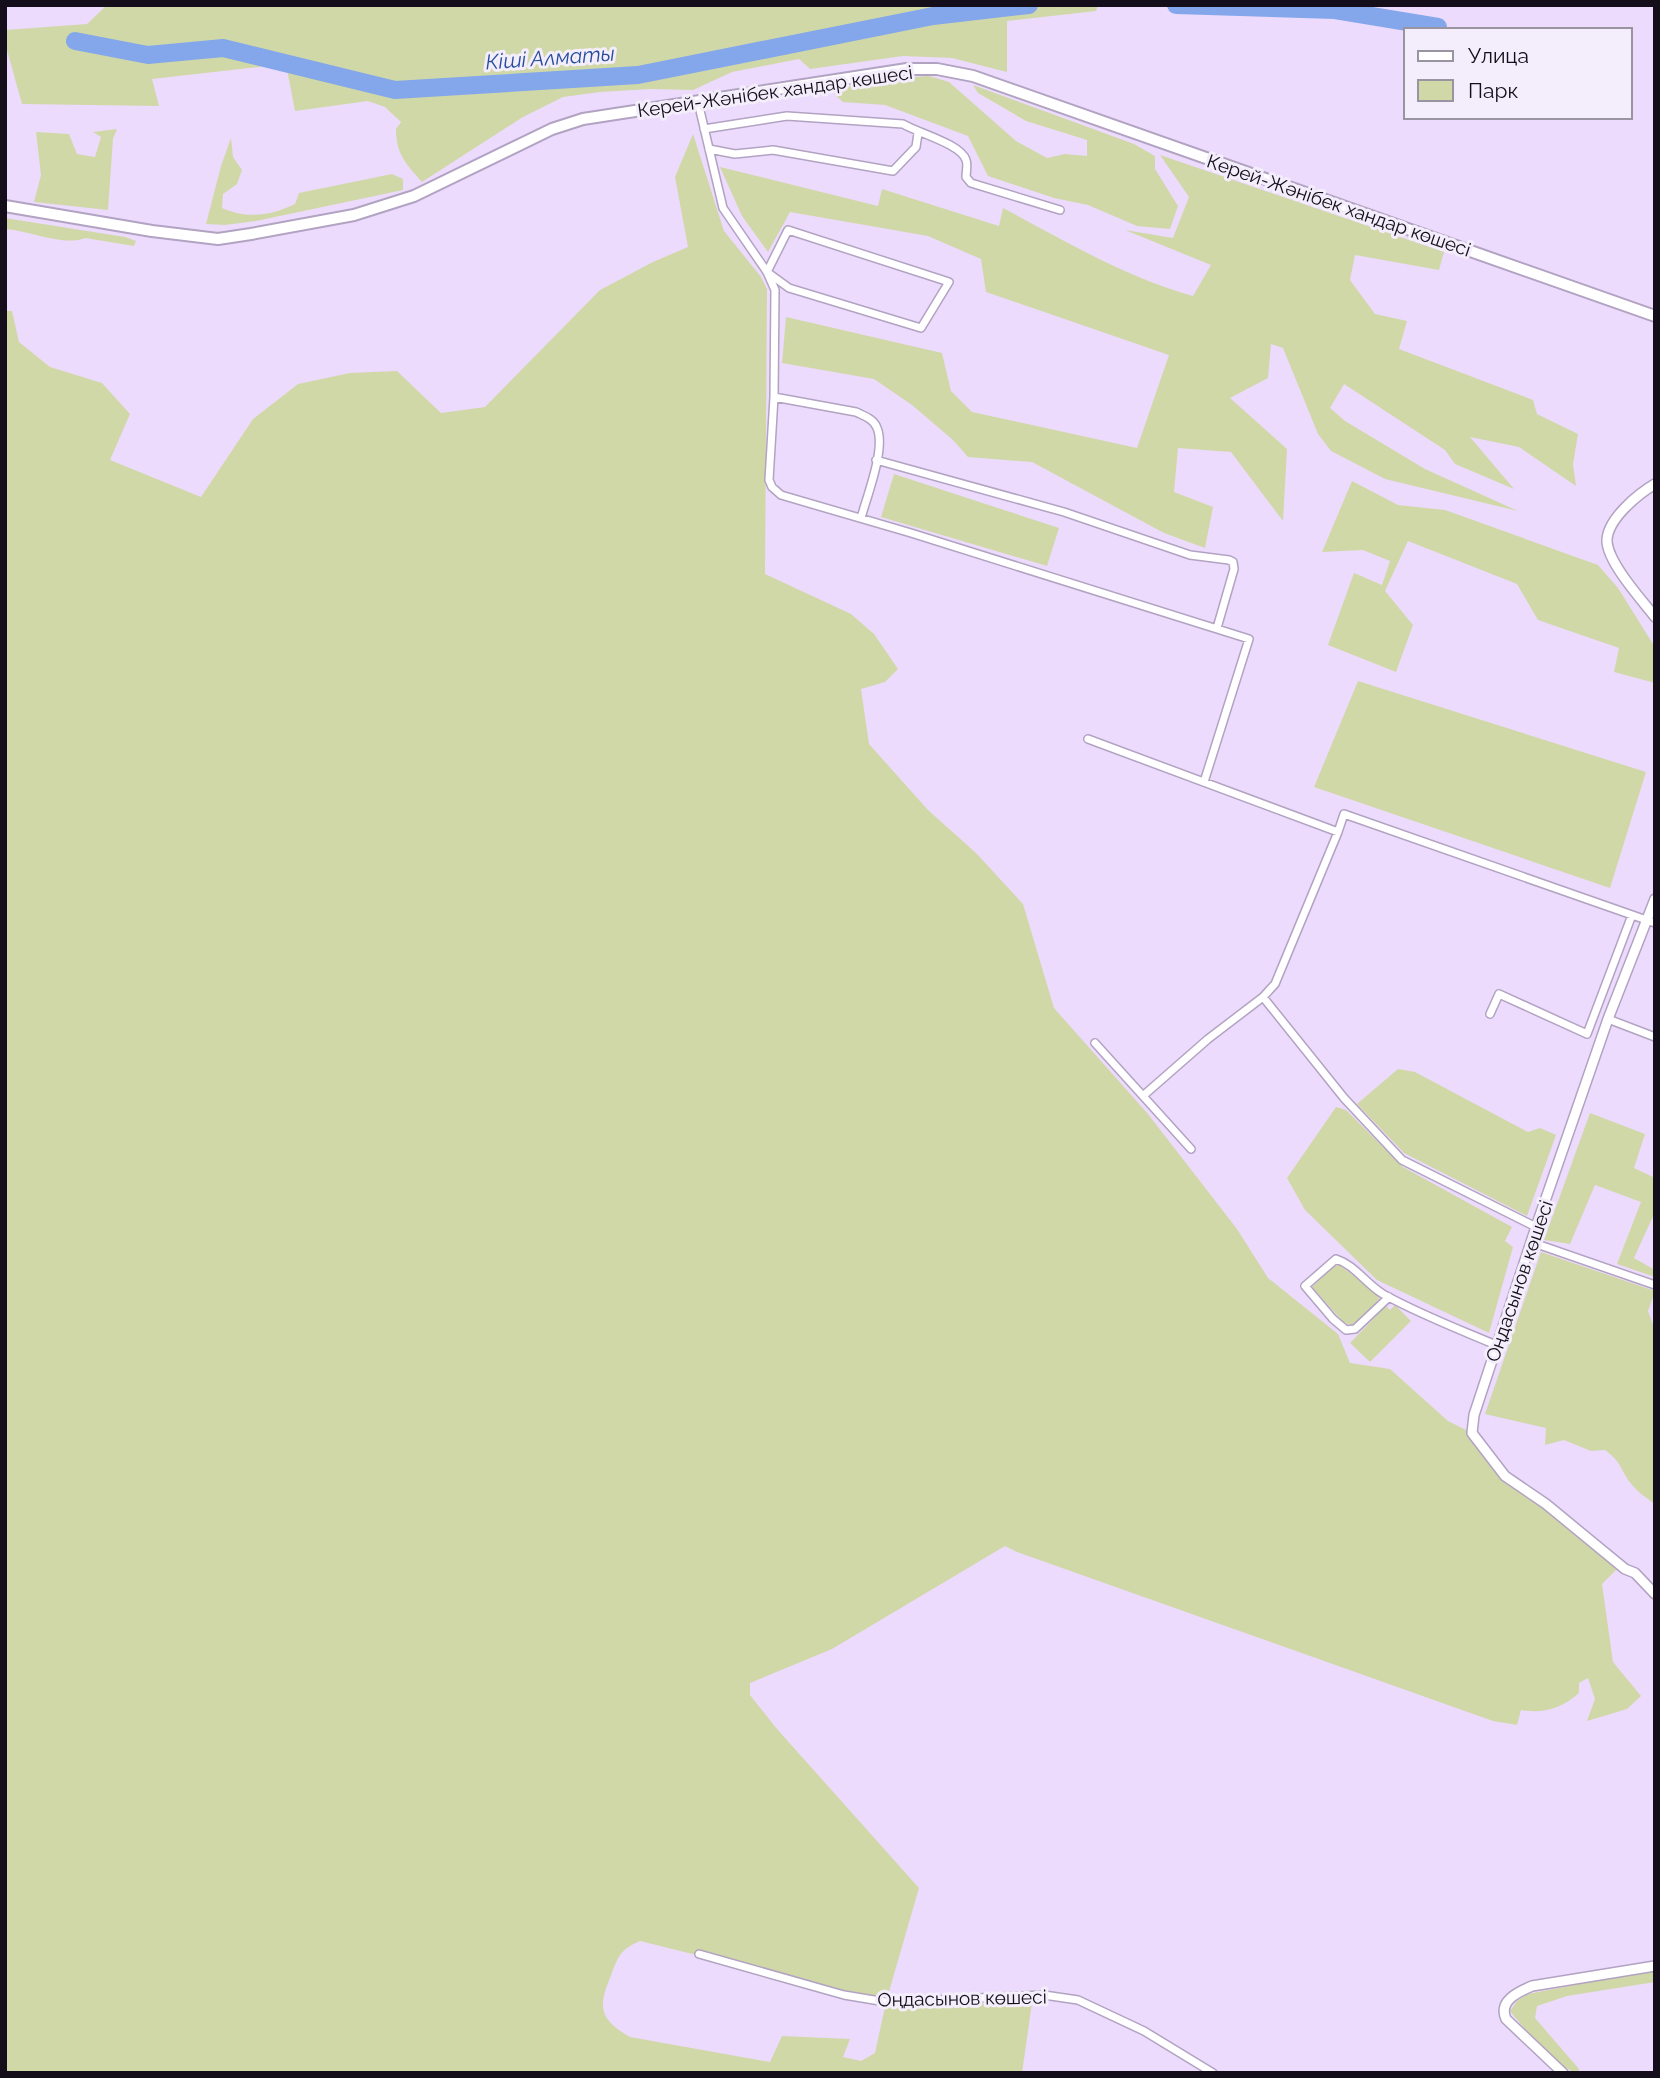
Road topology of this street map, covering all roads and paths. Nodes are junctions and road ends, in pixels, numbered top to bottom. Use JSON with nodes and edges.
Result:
{"nodes":[{"id":1,"x":698,"y":102,"type":"junction"},
{"id":2,"x":704,"y":129,"type":"junction"},
{"id":3,"x":918,"y":132,"type":"junction"},
{"id":4,"x":709,"y":149,"type":"junction"},
{"id":5,"x":5,"y":206,"type":"edge"},
{"id":6,"x":1060,"y":210,"type":"dead end"},
{"id":7,"x":767,"y":272,"type":"junction"},
{"id":8,"x":1655,"y":316,"type":"edge"},
{"id":9,"x":774,"y":397,"type":"junction"},
{"id":10,"x":876,"y":460,"type":"junction"},
{"id":11,"x":1655,"y":484,"type":"edge"},
{"id":12,"x":861,"y":518,"type":"junction"},
{"id":13,"x":1655,"y":617,"type":"edge"},
{"id":14,"x":1217,"y":628,"type":"junction"},
{"id":15,"x":1088,"y":739,"type":"dead end"},
{"id":16,"x":1204,"y":782,"type":"junction"},
{"id":17,"x":1338,"y":832,"type":"junction"},
{"id":18,"x":1655,"y":899,"type":"edge"},
{"id":19,"x":1632,"y":915,"type":"junction"},
{"id":20,"x":1651,"y":921,"type":"edge"},
{"id":21,"x":1263,"y":997,"type":"junction"},
{"id":22,"x":1490,"y":1014,"type":"dead end"},
{"id":23,"x":1608,"y":1018,"type":"junction"},
{"id":24,"x":1655,"y":1037,"type":"edge"},
{"id":25,"x":1095,"y":1043,"type":"dead end"},
{"id":26,"x":1144,"y":1095,"type":"junction"},
{"id":27,"x":1191,"y":1149,"type":"dead end"},
{"id":28,"x":1536,"y":1227,"type":"junction"},
{"id":29,"x":1531,"y":1242,"type":"junction"},
{"id":30,"x":1655,"y":1285,"type":"edge"},
{"id":31,"x":1389,"y":1297,"type":"junction"},
{"id":32,"x":1496,"y":1345,"type":"junction"},
{"id":33,"x":1655,"y":1594,"type":"edge"},
{"id":34,"x":699,"y":1954,"type":"dead end"},
{"id":35,"x":1655,"y":1966,"type":"edge"},
{"id":36,"x":1213,"y":2073,"type":"edge"},
{"id":37,"x":1563,"y":2073,"type":"edge"}],
"edges":[{"from":1,"to":2,"type":"street"},
{"from":1,"to":5,"type":"main road","name":"Керей-Жәнібек хандар көшесі"},
{"from":1,"to":8,"type":"main road","name":"Керей-Жәнібек хандар көшесі"},
{"from":2,"to":3,"type":"street"},
{"from":2,"to":4,"type":"street"},
{"from":3,"to":4,"type":"street"},
{"from":3,"to":6,"type":"street"},
{"from":4,"to":7,"type":"street"},
{"from":7,"to":7,"type":"street"},
{"from":7,"to":9,"type":"street"},
{"from":9,"to":10,"type":"street"},
{"from":9,"to":12,"type":"street"},
{"from":10,"to":12,"type":"street"},
{"from":10,"to":14,"type":"street"},
{"from":11,"to":13,"type":"street"},
{"from":12,"to":14,"type":"street"},
{"from":14,"to":16,"type":"street"},
{"from":15,"to":16,"type":"street"},
{"from":16,"to":17,"type":"street"},
{"from":17,"to":19,"type":"street"},
{"from":17,"to":21,"type":"street"},
{"from":18,"to":20,"type":"street","name":"Оңдасынов көшесі"},
{"from":19,"to":20,"type":"street"},
{"from":19,"to":22,"type":"street"},
{"from":20,"to":23,"type":"street","name":"Оңдасынов көшесі"},
{"from":21,"to":26,"type":"street"},
{"from":21,"to":28,"type":"street"},
{"from":23,"to":24,"type":"street"},
{"from":23,"to":28,"type":"street","name":"Оңдасынов көшесі"},
{"from":25,"to":26,"type":"street"},
{"from":26,"to":27,"type":"street"},
{"from":28,"to":29,"type":"street","name":"Оңдасынов көшесі"},
{"from":29,"to":30,"type":"street"},
{"from":29,"to":32,"type":"street","name":"Оңдасынов көшесі"},
{"from":31,"to":31,"type":"street"},
{"from":31,"to":32,"type":"street"},
{"from":32,"to":33,"type":"street","name":"Оңдасынов көшесі"},
{"from":34,"to":36,"type":"street","name":"Оңдасынов көшесі"},
{"from":35,"to":37,"type":"street"}]}
